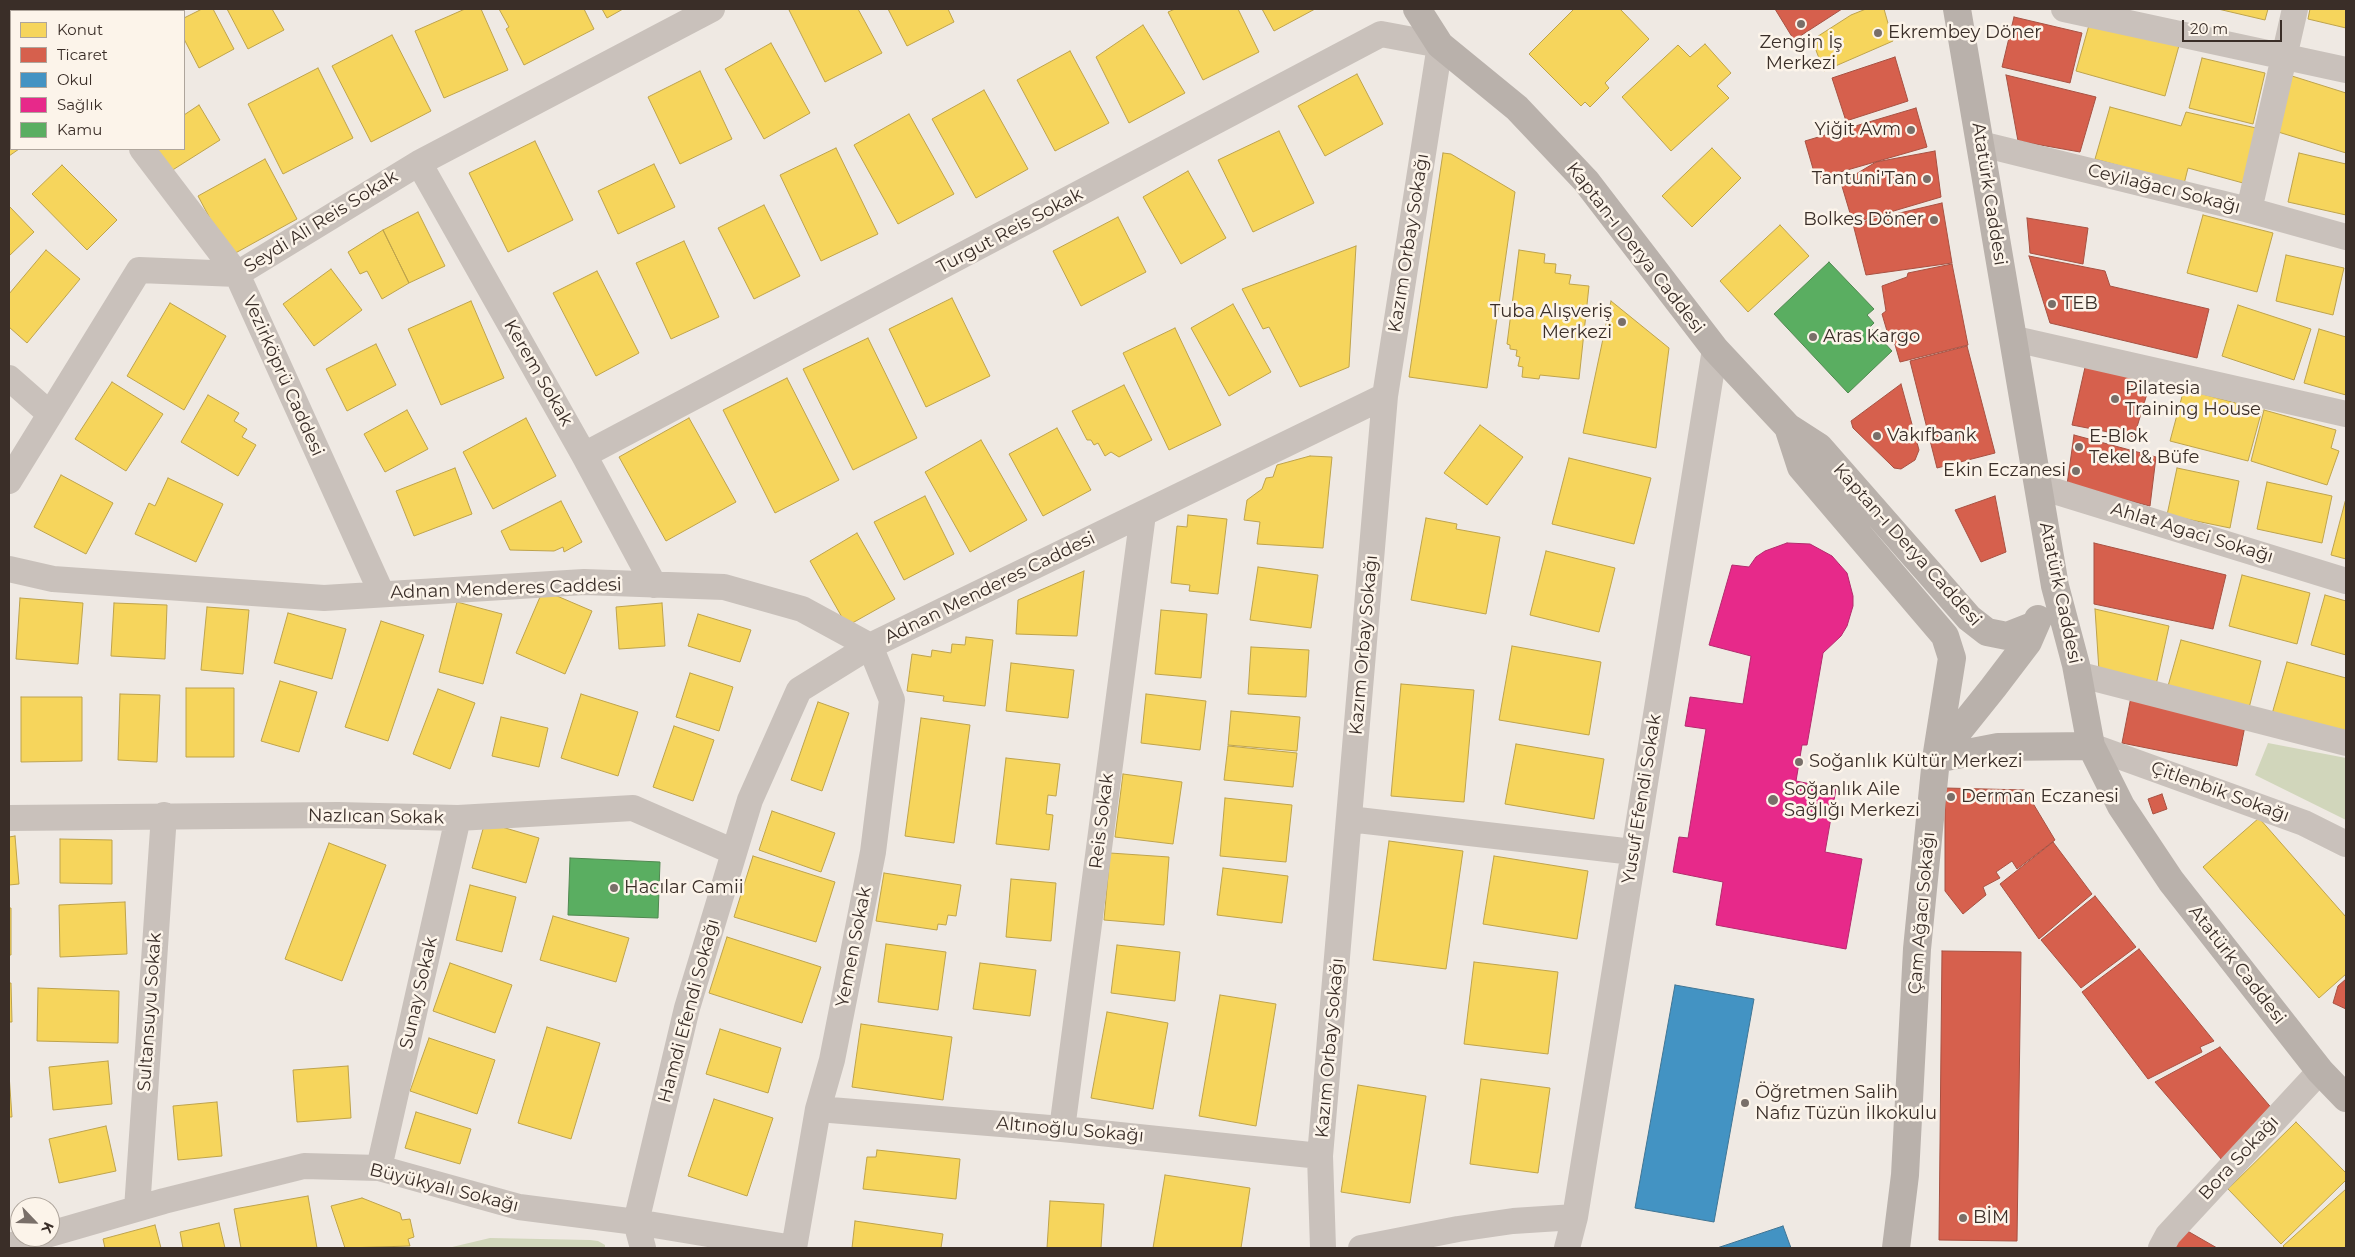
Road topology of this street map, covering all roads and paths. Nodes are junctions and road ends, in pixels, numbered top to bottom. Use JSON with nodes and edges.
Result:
{"nodes":[{"id":1,"x":712,"y":9,"type":"edge"},
{"id":2,"x":1416,"y":9,"type":"edge"},
{"id":3,"x":1957,"y":9,"type":"edge"},
{"id":4,"x":2064,"y":9,"type":"edge"},
{"id":5,"x":2295,"y":9,"type":"edge"},
{"id":6,"x":1440,"y":44,"type":"junction"},
{"id":7,"x":2285,"y":58,"type":"junction"},
{"id":8,"x":2346,"y":70,"type":"edge"},
{"id":9,"x":1981,"y":144,"type":"junction"},
{"id":10,"x":143,"y":150,"type":"edge"},
{"id":11,"x":419,"y":163,"type":"junction"},
{"id":12,"x":2249,"y":210,"type":"junction"},
{"id":13,"x":2346,"y":237,"type":"edge"},
{"id":14,"x":237,"y":274,"type":"junction"},
{"id":15,"x":2014,"y":339,"type":"junction"},
{"id":16,"x":1715,"y":349,"type":"junction"},
{"id":17,"x":9,"y":378,"type":"edge"},
{"id":18,"x":1385,"y":396,"type":"junction"},
{"id":19,"x":50,"y":414,"type":"junction"},
{"id":20,"x":2346,"y":414,"type":"edge"},
{"id":21,"x":1788,"y":427,"type":"junction"},
{"id":22,"x":584,"y":455,"type":"junction"},
{"id":23,"x":9,"y":481,"type":"edge"},
{"id":24,"x":2038,"y":486,"type":"junction"},
{"id":25,"x":1143,"y":514,"type":"junction"},
{"id":26,"x":9,"y":569,"type":"edge"},
{"id":27,"x":2346,"y":581,"type":"edge"},
{"id":28,"x":654,"y":585,"type":"junction"},
{"id":29,"x":2055,"y":586,"type":"junction"},
{"id":30,"x":382,"y":594,"type":"junction"},
{"id":31,"x":2036,"y":625,"type":"junction"},
{"id":32,"x":870,"y":646,"type":"junction"},
{"id":33,"x":2078,"y":674,"type":"junction"},
{"id":34,"x":2346,"y":743,"type":"edge"},
{"id":35,"x":2091,"y":746,"type":"junction"},
{"id":36,"x":1936,"y":759,"type":"junction"},
{"id":37,"x":164,"y":815,"type":"junction"},
{"id":38,"x":9,"y":818,"type":"edge"},
{"id":39,"x":458,"y":818,"type":"junction"},
{"id":40,"x":1349,"y":819,"type":"junction"},
{"id":41,"x":2346,"y":844,"type":"edge"},
{"id":42,"x":734,"y":852,"type":"junction"},
{"id":43,"x":1633,"y":852,"type":"junction"},
{"id":44,"x":2320,"y":1071,"type":"junction"},
{"id":45,"x":2346,"y":1098,"type":"edge"},
{"id":46,"x":818,"y":1109,"type":"junction"},
{"id":47,"x":1062,"y":1129,"type":"junction"},
{"id":48,"x":1320,"y":1156,"type":"junction"},
{"id":49,"x":379,"y":1168,"type":"junction"},
{"id":50,"x":137,"y":1209,"type":"junction"},
{"id":51,"x":1575,"y":1217,"type":"junction"},
{"id":52,"x":636,"y":1222,"type":"junction"},
{"id":53,"x":60,"y":1231,"type":"edge"},
{"id":54,"x":643,"y":1248,"type":"edge"},
{"id":55,"x":794,"y":1248,"type":"edge"},
{"id":56,"x":1323,"y":1248,"type":"edge"},
{"id":57,"x":1361,"y":1248,"type":"edge"},
{"id":58,"x":1568,"y":1248,"type":"edge"},
{"id":59,"x":1896,"y":1248,"type":"edge"},
{"id":60,"x":2161,"y":1248,"type":"edge"}],
"edges":[{"from":1,"to":11,"type":"street","name":"Seydi Ali Reis Sokak"},
{"from":2,"to":6,"type":"street","name":"Kaptan-ı Derya Caddesi"},
{"from":3,"to":9,"type":"street","name":"Atatürk Caddesi"},
{"from":4,"to":7,"type":"street"},
{"from":5,"to":7,"type":"street"},
{"from":6,"to":16,"type":"street","name":"Kaptan-ı Derya Caddesi"},
{"from":6,"to":18,"type":"street","name":"Kazım Orbay Sokağı"},
{"from":6,"to":22,"type":"street","name":"Turgut Reis Sokak"},
{"from":7,"to":8,"type":"street"},
{"from":7,"to":12,"type":"street"},
{"from":9,"to":12,"type":"street","name":"Ceyilağacı Sokağı"},
{"from":9,"to":15,"type":"street","name":"Atatürk Caddesi"},
{"from":10,"to":14,"type":"street","name":"Vezirköprü Caddesi"},
{"from":11,"to":14,"type":"street","name":"Seydi Ali Reis Sokak"},
{"from":11,"to":22,"type":"street","name":"Kerem Sokak"},
{"from":12,"to":13,"type":"street","name":"Ceyilağacı Sokağı"},
{"from":14,"to":19,"type":"street","name":"Seydi Ali Reis Sokak"},
{"from":14,"to":30,"type":"street","name":"Vezirköprü Caddesi"},
{"from":15,"to":20,"type":"street"},
{"from":15,"to":24,"type":"street","name":"Atatürk Caddesi"},
{"from":16,"to":21,"type":"street","name":"Kaptan-ı Derya Caddesi"},
{"from":16,"to":43,"type":"street","name":"Yusuf Efendi Sokak"},
{"from":17,"to":19,"type":"street"},
{"from":18,"to":25,"type":"street","name":"Adnan Menderes Caddesi"},
{"from":18,"to":40,"type":"street","name":"Kazım Orbay Sokağı"},
{"from":19,"to":23,"type":"street","name":"Seydi Ali Reis Sokak"},
{"from":21,"to":31,"type":"street","name":"Kaptan-ı Derya Caddesi"},
{"from":21,"to":36,"type":"street","name":"Kaptan-ı Derya Caddesi"},
{"from":22,"to":28,"type":"street","name":"Kerem Sokak"},
{"from":24,"to":27,"type":"street","name":"Ahlat Agaci Sokağı"},
{"from":24,"to":29,"type":"street","name":"Atatürk Caddesi"},
{"from":25,"to":32,"type":"street","name":"Adnan Menderes Caddesi"},
{"from":25,"to":47,"type":"street","name":"Reis Sokak"},
{"from":26,"to":30,"type":"street","name":"Adnan Menderes Caddesi"},
{"from":28,"to":30,"type":"street","name":"Adnan Menderes Caddesi"},
{"from":28,"to":32,"type":"street","name":"Adnan Menderes Caddesi"},
{"from":29,"to":31,"type":"street"},
{"from":29,"to":33,"type":"street","name":"Atatürk Caddesi"},
{"from":31,"to":36,"type":"street"},
{"from":32,"to":42,"type":"street","name":"Hamdi Efendi Sokağı"},
{"from":32,"to":46,"type":"street","name":"Yemen Sokak"},
{"from":33,"to":34,"type":"street"},
{"from":33,"to":35,"type":"street","name":"Atatürk Caddesi"},
{"from":35,"to":36,"type":"street"},
{"from":35,"to":41,"type":"street","name":"Çitlenbik Sokağı"},
{"from":35,"to":44,"type":"street","name":"Atatürk Caddesi"},
{"from":36,"to":59,"type":"street","name":"Çam Ağacı Sokağı"},
{"from":37,"to":38,"type":"street","name":"Nazlıcan Sokak"},
{"from":37,"to":39,"type":"street","name":"Nazlıcan Sokak"},
{"from":37,"to":50,"type":"street","name":"Sultansuyu Sokak"},
{"from":39,"to":42,"type":"street","name":"Nazlıcan Sokak"},
{"from":39,"to":49,"type":"street","name":"Sunay Sokak"},
{"from":40,"to":43,"type":"street"},
{"from":40,"to":48,"type":"street","name":"Kazım Orbay Sokağı"},
{"from":42,"to":52,"type":"street","name":"Hamdi Efendi Sokağı"},
{"from":43,"to":51,"type":"street","name":"Yusuf Efendi Sokak"},
{"from":44,"to":45,"type":"street","name":"Atatürk Caddesi"},
{"from":44,"to":60,"type":"street","name":"Bora Sokağı"},
{"from":46,"to":47,"type":"street","name":"Altınoğlu Sokağı"},
{"from":46,"to":55,"type":"street","name":"Yemen Sokak"},
{"from":47,"to":48,"type":"street","name":"Altınoğlu Sokağı"},
{"from":48,"to":56,"type":"street","name":"Kazım Orbay Sokağı"},
{"from":49,"to":50,"type":"street","name":"Büyükyalı Sokağı"},
{"from":49,"to":52,"type":"street","name":"Büyükyalı Sokağı"},
{"from":50,"to":53,"type":"street","name":"Büyükyalı Sokağı"},
{"from":51,"to":57,"type":"street"},
{"from":51,"to":58,"type":"street","name":"Yusuf Efendi Sokak"},
{"from":52,"to":54,"type":"street","name":"Hamdi Efendi Sokağı"},
{"from":52,"to":55,"type":"street","name":"Yemen Sokak"}]}
